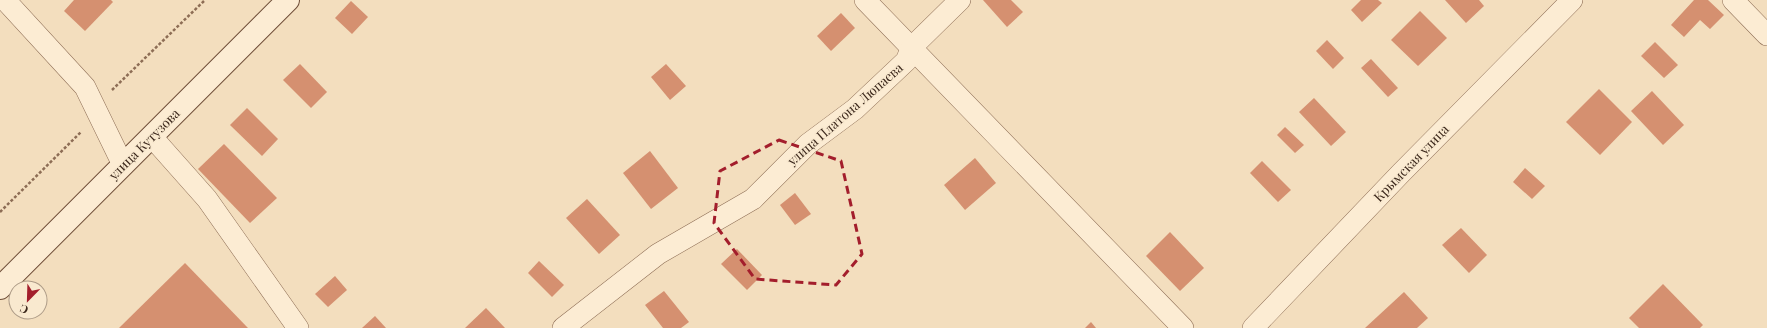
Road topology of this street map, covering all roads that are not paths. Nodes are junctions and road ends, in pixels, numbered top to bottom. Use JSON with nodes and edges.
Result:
{"nodes":[{"id":1,"x":5,"y":0,"type":"edge"},
{"id":2,"x":288,"y":0,"type":"edge"},
{"id":3,"x":865,"y":0,"type":"edge"},
{"id":4,"x":960,"y":0,"type":"edge"},
{"id":5,"x":1572,"y":0,"type":"edge"},
{"id":6,"x":1733,"y":0,"type":"edge"},
{"id":7,"x":1767,"y":35,"type":"edge"},
{"id":8,"x":912,"y":47,"type":"junction"},
{"id":9,"x":152,"y":137,"type":"junction"},
{"id":10,"x":123,"y":165,"type":"junction"},
{"id":11,"x":0,"y":288,"type":"edge"},
{"id":12,"x":298,"y":328,"type":"edge"},
{"id":13,"x":563,"y":328,"type":"edge"},
{"id":14,"x":1183,"y":328,"type":"edge"},
{"id":15,"x":1253,"y":328,"type":"edge"}],
"edges":[{"from":1,"to":10,"type":"street"},
{"from":2,"to":9,"type":"street","name":"улица Кутузова"},
{"from":3,"to":8,"type":"street"},
{"from":4,"to":8,"type":"street","name":"улица Платона Люпаева"},
{"from":5,"to":15,"type":"street","name":"Крымская улица"},
{"from":6,"to":7,"type":"street"},
{"from":8,"to":13,"type":"street","name":"улица Платона Люпаева"},
{"from":8,"to":14,"type":"street"},
{"from":9,"to":10,"type":"street","name":"улица Кутузова"},
{"from":9,"to":12,"type":"street"},
{"from":10,"to":11,"type":"street","name":"улица Кутузова"}]}
